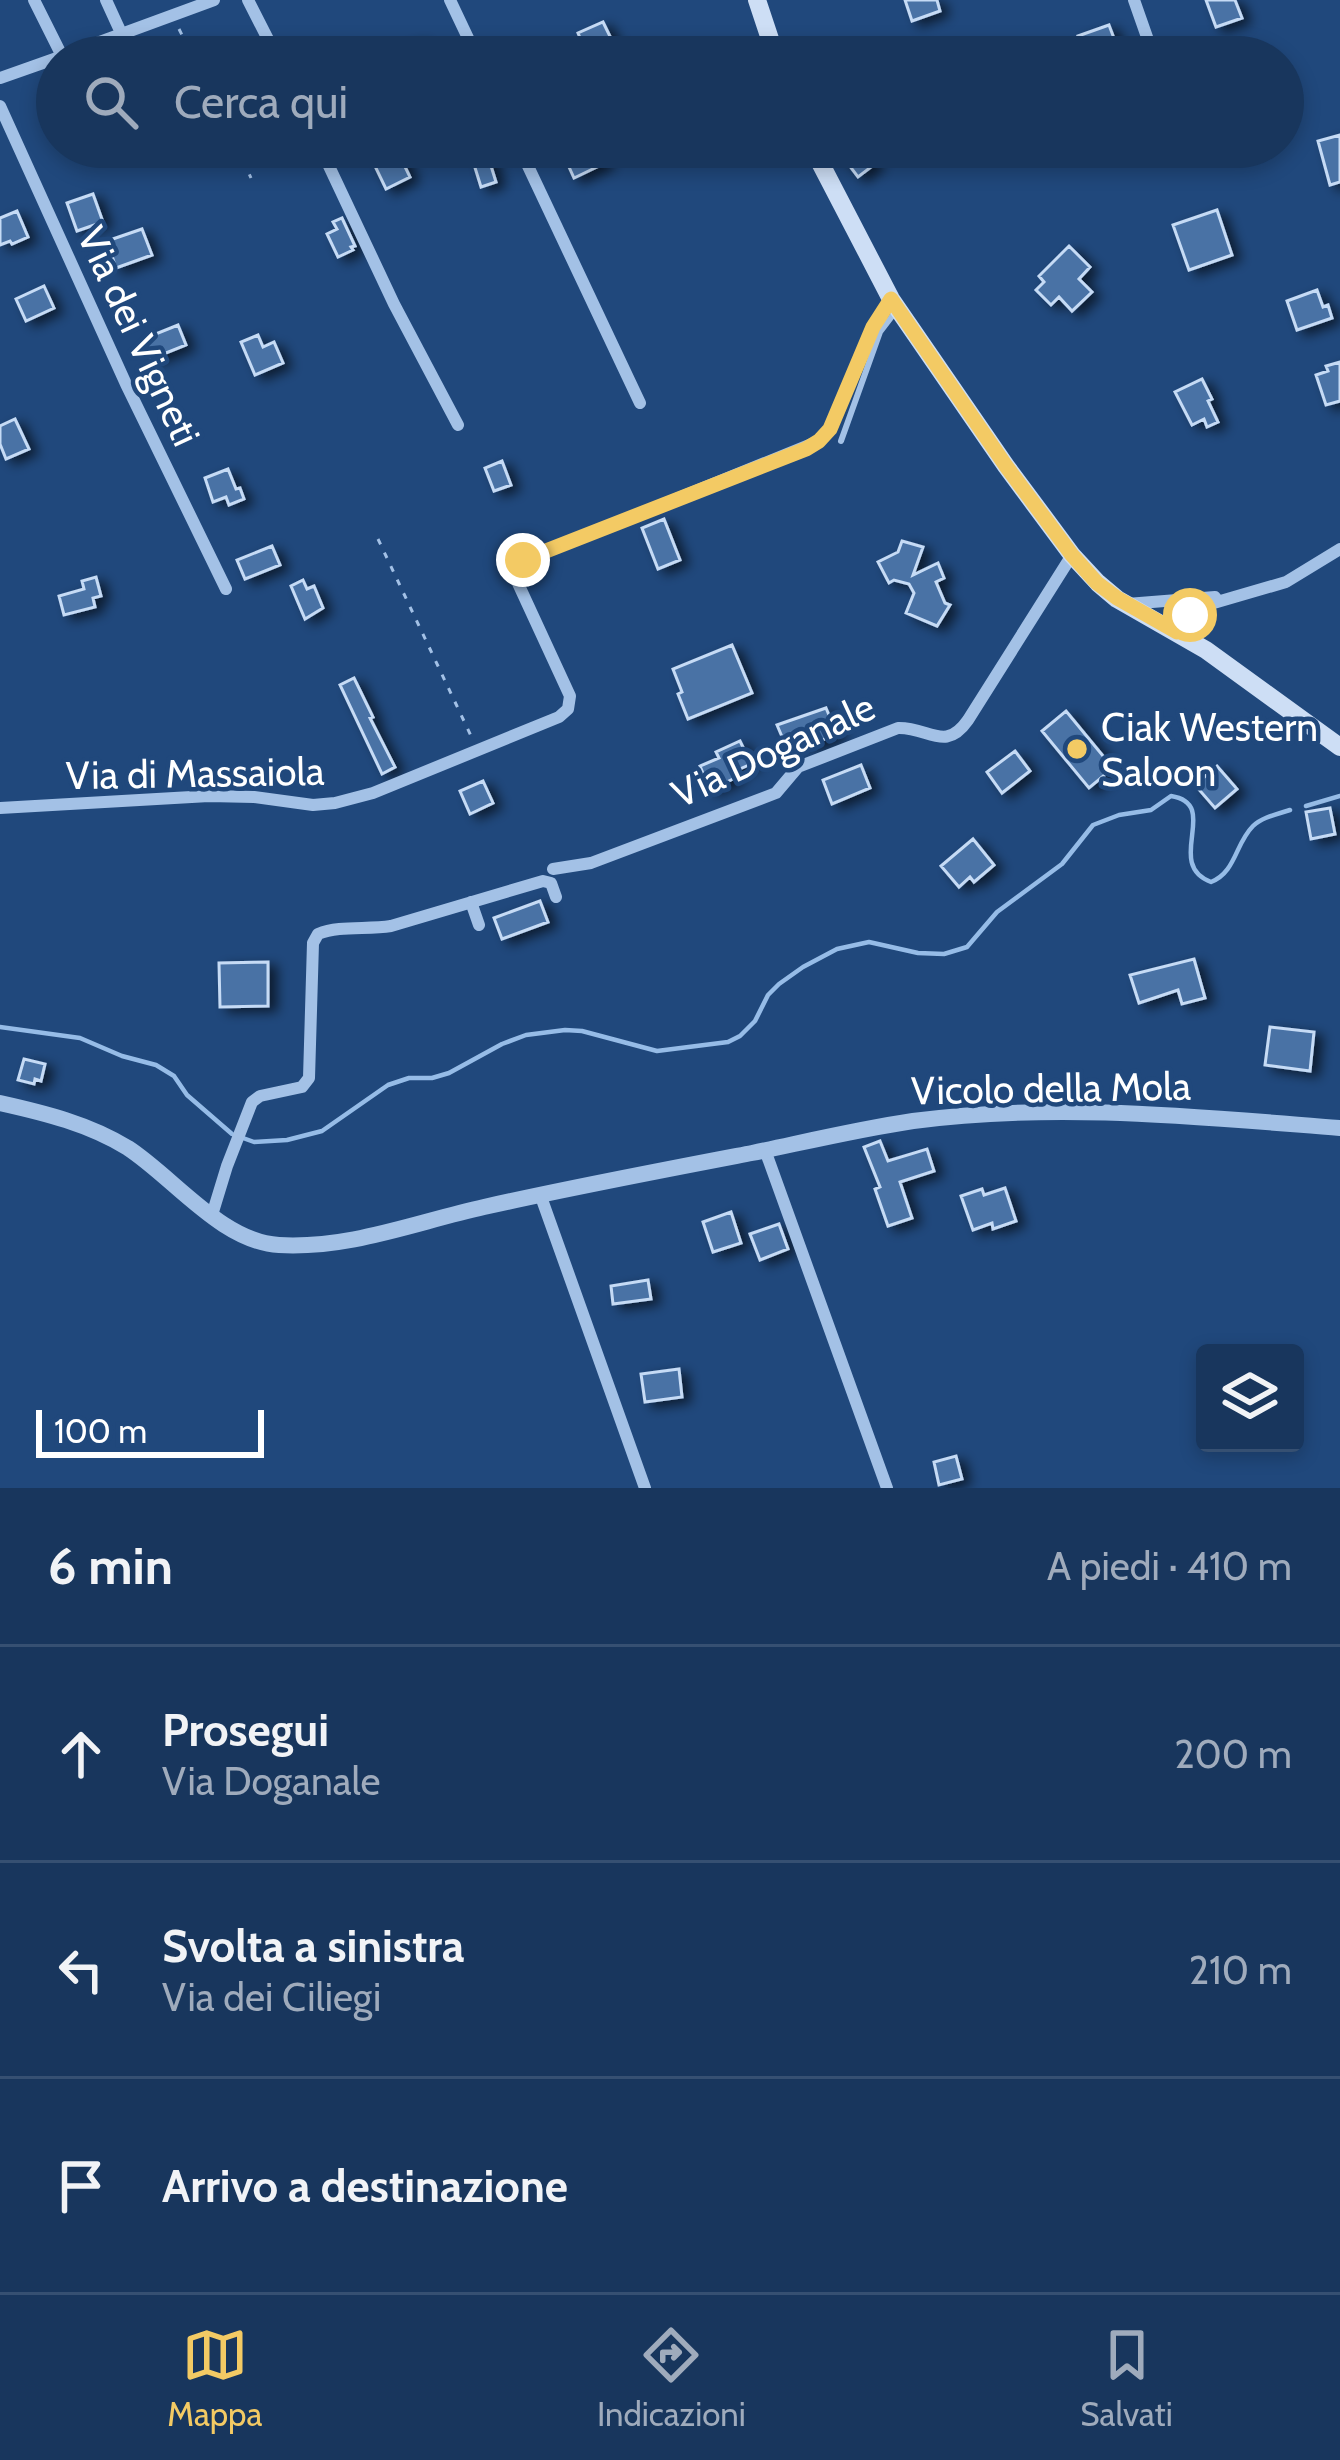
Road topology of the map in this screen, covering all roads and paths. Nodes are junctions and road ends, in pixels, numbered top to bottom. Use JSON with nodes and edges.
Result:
{"nodes":[{"id":1,"x":34,"y":0,"type":"edge"},
{"id":2,"x":106,"y":0,"type":"edge"},
{"id":3,"x":214,"y":0,"type":"edge"},
{"id":4,"x":248,"y":0,"type":"edge"},
{"id":5,"x":450,"y":0,"type":"edge"},
{"id":6,"x":758,"y":0,"type":"edge"},
{"id":7,"x":1134,"y":0,"type":"edge"},
{"id":8,"x":173,"y":16,"type":"junction"},
{"id":9,"x":122,"y":35,"type":"junction"},
{"id":10,"x":50,"y":36,"type":"edge"},
{"id":11,"x":119,"y":36,"type":"edge"},
{"id":12,"x":183,"y":36,"type":"edge"},
{"id":13,"x":266,"y":36,"type":"edge"},
{"id":14,"x":467,"y":36,"type":"edge"},
{"id":15,"x":769,"y":36,"type":"edge"},
{"id":16,"x":1147,"y":36,"type":"edge"},
{"id":17,"x":36,"y":65,"type":"edge"},
{"id":18,"x":0,"y":78,"type":"edge"},
{"id":19,"x":0,"y":106,"type":"edge"},
{"id":20,"x":246,"y":168,"type":"edge"},
{"id":21,"x":330,"y":168,"type":"edge"},
{"id":22,"x":529,"y":168,"type":"edge"},
{"id":23,"x":823,"y":168,"type":"edge"},
{"id":24,"x":251,"y":178,"type":"dead end"},
{"id":25,"x":894,"y":304,"type":"junction"},
{"id":26,"x":640,"y":403,"type":"dead end"},
{"id":27,"x":458,"y":424,"type":"dead end"},
{"id":28,"x":841,"y":441,"type":"dead end"},
{"id":29,"x":378,"y":539,"type":"dead end"},
{"id":30,"x":1340,"y":549,"type":"edge"},
{"id":31,"x":1072,"y":555,"type":"junction"},
{"id":32,"x":226,"y":589,"type":"dead end"},
{"id":33,"x":1240,"y":594,"type":"junction"},
{"id":34,"x":1126,"y":604,"type":"junction"},
{"id":35,"x":1177,"y":632,"type":"junction"},
{"id":36,"x":1340,"y":747,"type":"edge"},
{"id":37,"x":478,"y":751,"type":"junction"},
{"id":38,"x":0,"y":808,"type":"edge"},
{"id":39,"x":553,"y":869,"type":"dead end"},
{"id":40,"x":556,"y":897,"type":"dead end"},
{"id":41,"x":472,"y":902,"type":"junction"},
{"id":42,"x":479,"y":925,"type":"dead end"},
{"id":43,"x":0,"y":1102,"type":"edge"},
{"id":44,"x":1340,"y":1128,"type":"edge"},
{"id":45,"x":765,"y":1150,"type":"junction"},
{"id":46,"x":540,"y":1194,"type":"junction"},
{"id":47,"x":212,"y":1215,"type":"junction"},
{"id":48,"x":645,"y":1488,"type":"edge"},
{"id":49,"x":887,"y":1488,"type":"edge"}],
"edges":[{"from":1,"to":10,"type":"street"},
{"from":2,"to":9,"type":"street"},
{"from":3,"to":8,"type":"street"},
{"from":4,"to":13,"type":"street"},
{"from":5,"to":14,"type":"street"},
{"from":6,"to":15,"type":"main road"},
{"from":7,"to":16,"type":"street"},
{"from":8,"to":9,"type":"street"},
{"from":8,"to":12,"type":"path"},
{"from":9,"to":11,"type":"street"},
{"from":17,"to":18,"type":"street"},
{"from":19,"to":32,"type":"street","name":"Via dei Vigneti"},
{"from":20,"to":24,"type":"path"},
{"from":21,"to":27,"type":"street"},
{"from":22,"to":26,"type":"street"},
{"from":23,"to":25,"type":"main road"},
{"from":25,"to":28,"type":"lane"},
{"from":25,"to":31,"type":"main road"},
{"from":25,"to":37,"type":"street","name":"Via di Massaiola"},
{"from":29,"to":37,"type":"path"},
{"from":30,"to":33,"type":"street"},
{"from":31,"to":34,"type":"main road"},
{"from":31,"to":39,"type":"street","name":"Via Doganale"},
{"from":33,"to":34,"type":"street"},
{"from":33,"to":35,"type":"street"},
{"from":34,"to":35,"type":"main road"},
{"from":35,"to":36,"type":"main road"},
{"from":37,"to":38,"type":"street","name":"Via di Massaiola"},
{"from":40,"to":41,"type":"street"},
{"from":41,"to":42,"type":"street"},
{"from":41,"to":47,"type":"street"},
{"from":43,"to":47,"type":"street","name":"Vicolo della Mola"},
{"from":44,"to":45,"type":"street","name":"Vicolo della Mola"},
{"from":45,"to":46,"type":"street","name":"Vicolo della Mola"},
{"from":45,"to":49,"type":"street"},
{"from":46,"to":47,"type":"street","name":"Vicolo della Mola"},
{"from":46,"to":48,"type":"street"}]}
